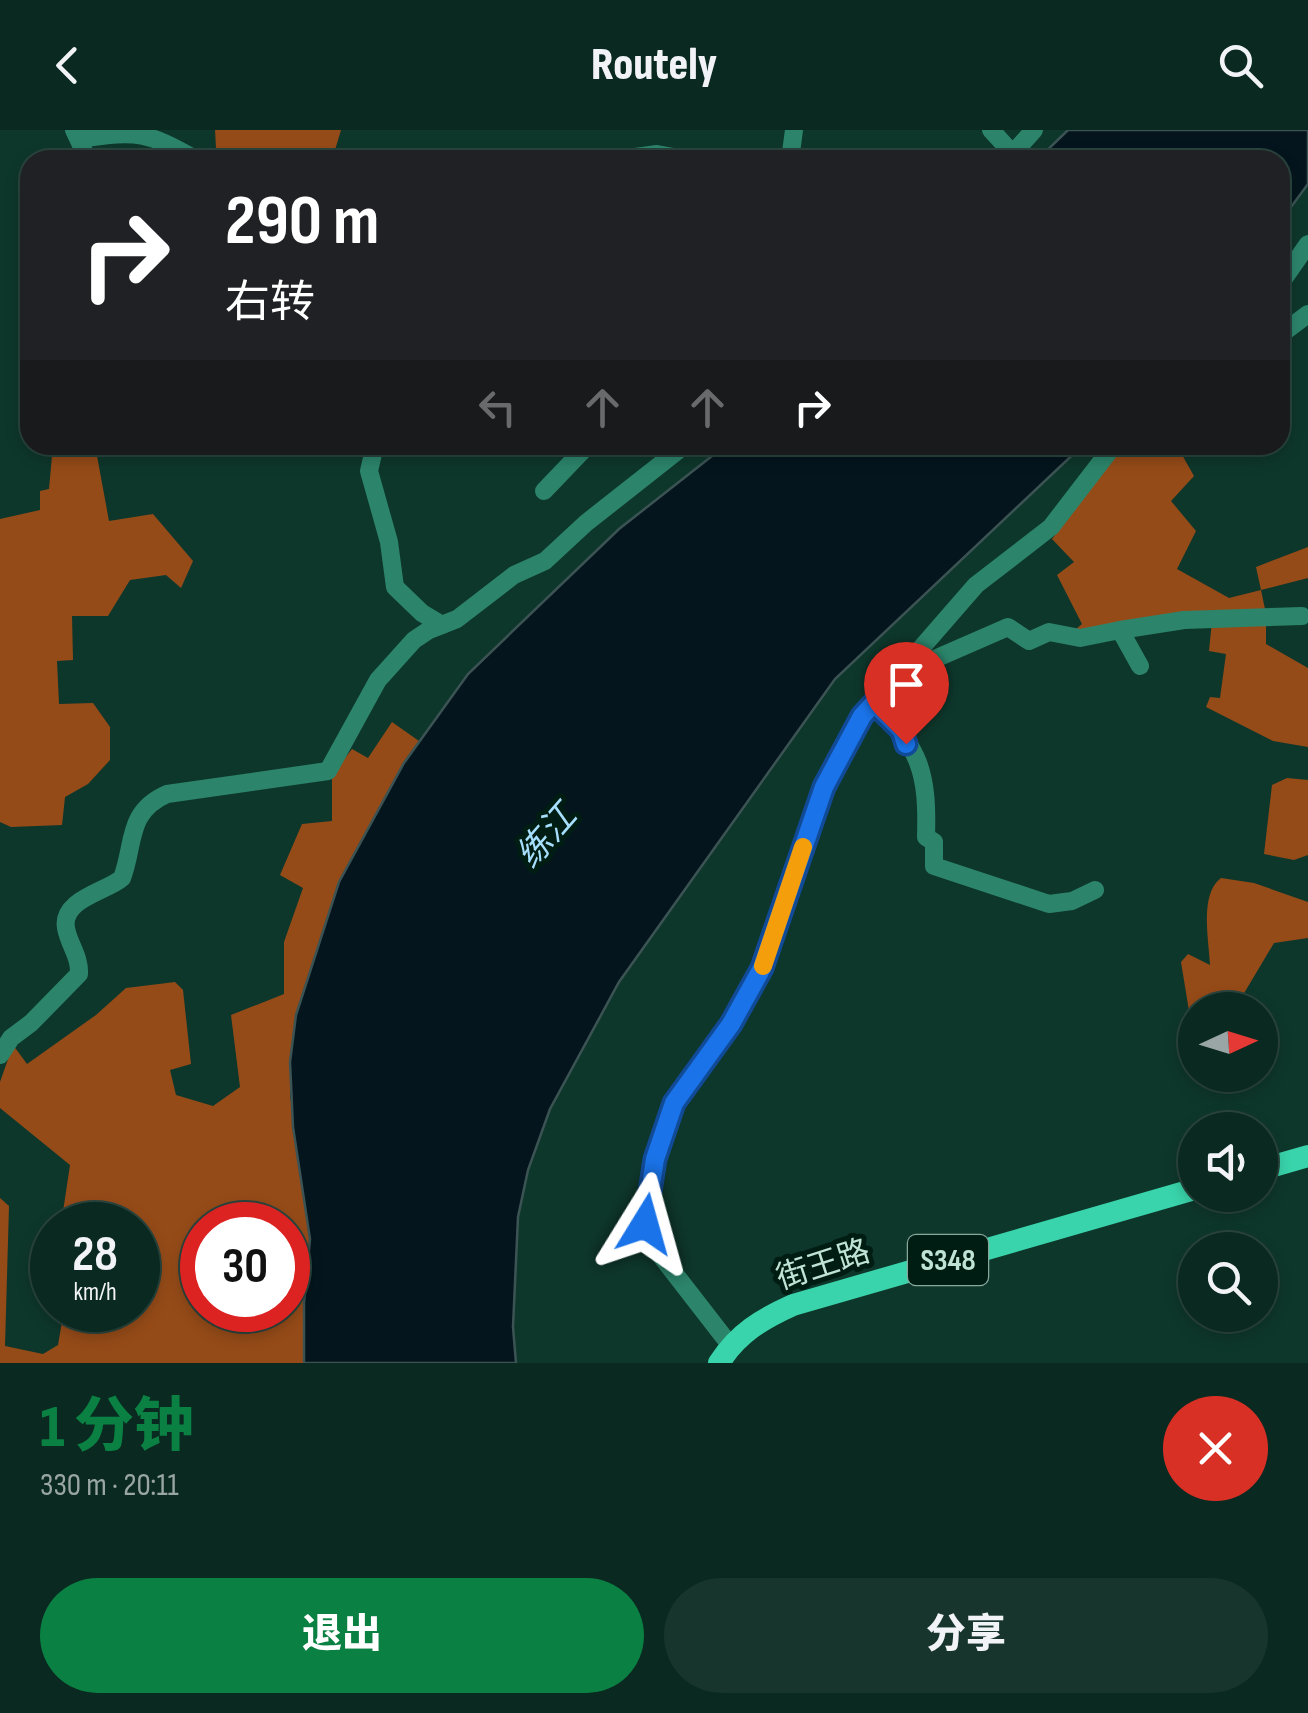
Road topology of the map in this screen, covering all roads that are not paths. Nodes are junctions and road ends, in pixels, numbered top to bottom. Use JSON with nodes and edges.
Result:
{"nodes":[{"id":1,"x":1034,"y":130,"type":"edge"},
{"id":2,"x":77,"y":134,"type":"edge"},
{"id":3,"x":180,"y":150,"type":"edge"},
{"id":4,"x":1016,"y":150,"type":"edge"},
{"id":5,"x":1308,"y":244,"type":"edge"},
{"id":6,"x":1290,"y":270,"type":"edge"},
{"id":7,"x":372,"y":455,"type":"edge"},
{"id":8,"x":579,"y":455,"type":"edge"},
{"id":9,"x":672,"y":455,"type":"edge"},
{"id":10,"x":1106,"y":455,"type":"edge"},
{"id":11,"x":544,"y":492,"type":"dead end"},
{"id":12,"x":1302,"y":616,"type":"dead end"},
{"id":13,"x":442,"y":625,"type":"junction"},
{"id":14,"x":1120,"y":630,"type":"junction"},
{"id":15,"x":907,"y":665,"type":"junction"},
{"id":16,"x":1140,"y":666,"type":"dead end"},
{"id":17,"x":874,"y":703,"type":"junction"},
{"id":18,"x":1095,"y":890,"type":"dead end"},
{"id":19,"x":0,"y":1056,"type":"edge"},
{"id":20,"x":1308,"y":1156,"type":"edge"},
{"id":21,"x":1278,"y":1165,"type":"edge"},
{"id":22,"x":1178,"y":1194,"type":"edge"},
{"id":23,"x":725,"y":1354,"type":"edge"}],
"edges":[{"from":1,"to":4,"type":"street"},
{"from":2,"to":3,"type":"street"},
{"from":5,"to":6,"type":"street"},
{"from":7,"to":13,"type":"street"},
{"from":8,"to":11,"type":"street"},
{"from":9,"to":13,"type":"street"},
{"from":10,"to":15,"type":"street"},
{"from":12,"to":14,"type":"street"},
{"from":13,"to":19,"type":"street"},
{"from":14,"to":15,"type":"street"},
{"from":14,"to":16,"type":"street"},
{"from":15,"to":17,"type":"street"},
{"from":17,"to":18,"type":"street"},
{"from":17,"to":23,"type":"street"},
{"from":20,"to":21,"type":"main road"},
{"from":22,"to":23,"type":"main road","name":"街王路","number":"S348"}]}
